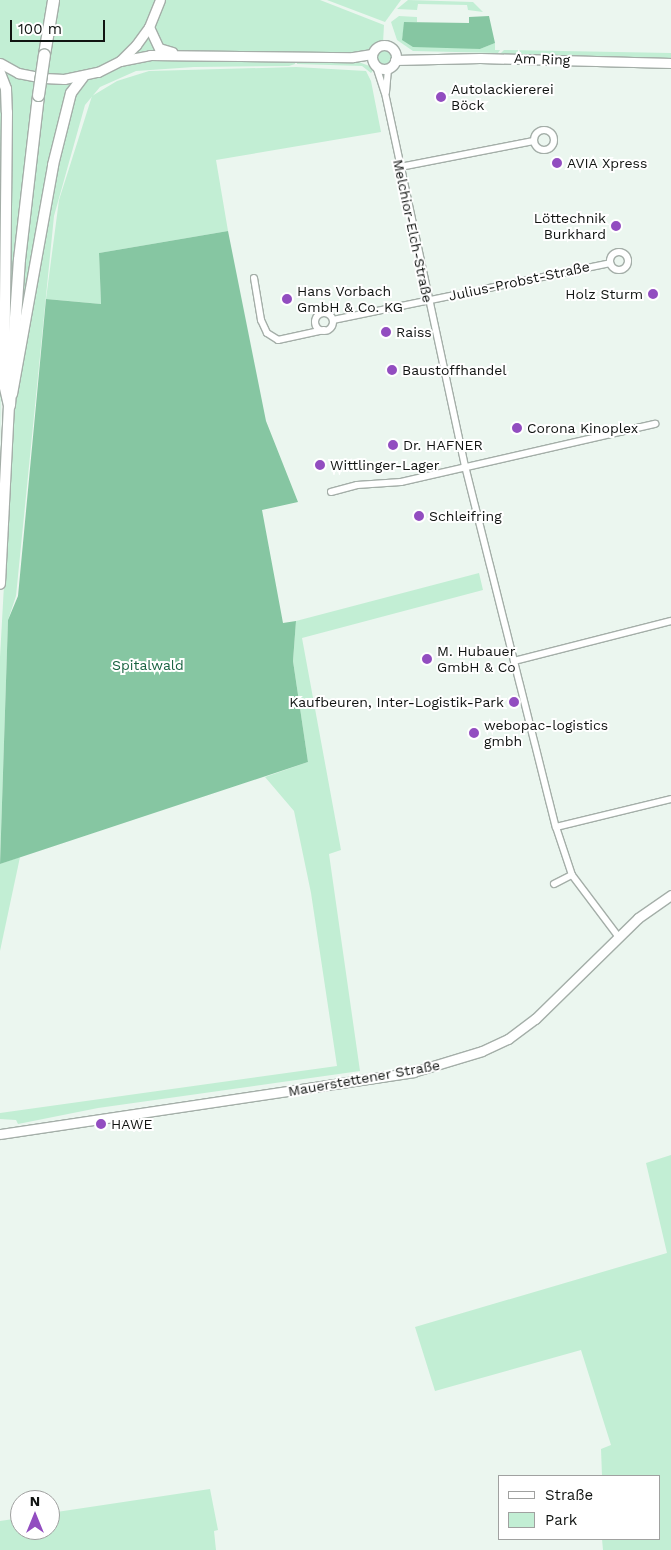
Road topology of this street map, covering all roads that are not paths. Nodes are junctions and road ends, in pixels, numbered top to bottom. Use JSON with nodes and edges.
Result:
{"nodes":[{"id":1,"x":53,"y":0,"type":"edge"},
{"id":2,"x":160,"y":0,"type":"edge"},
{"id":3,"x":149,"y":27,"type":"junction"},
{"id":4,"x":180,"y":54,"type":"junction"},
{"id":5,"x":396,"y":57,"type":"junction"},
{"id":6,"x":120,"y":61,"type":"junction"},
{"id":7,"x":373,"y":61,"type":"junction"},
{"id":8,"x":0,"y":63,"type":"edge"},
{"id":9,"x":668,"y":63,"type":"edge"},
{"id":10,"x":388,"y":68,"type":"junction"},
{"id":11,"x":0,"y":73,"type":"edge"},
{"id":12,"x":83,"y":76,"type":"junction"},
{"id":13,"x":385,"y":93,"type":"junction"},
{"id":14,"x":534,"y":141,"type":"dead end"},
{"id":15,"x":400,"y":167,"type":"junction"},
{"id":16,"x":610,"y":262,"type":"dead end"},
{"id":17,"x":254,"y":278,"type":"dead end"},
{"id":18,"x":428,"y":300,"type":"junction"},
{"id":19,"x":333,"y":320,"type":"junction"},
{"id":20,"x":324,"y":330,"type":"junction"},
{"id":21,"x":9,"y":405,"type":"junction"},
{"id":22,"x":655,"y":424,"type":"dead end"},
{"id":23,"x":465,"y":466,"type":"junction"},
{"id":24,"x":331,"y":492,"type":"dead end"},
{"id":25,"x":0,"y":584,"type":"edge"},
{"id":26,"x":671,"y":621,"type":"edge"},
{"id":27,"x":514,"y":661,"type":"junction"},
{"id":28,"x":671,"y":799,"type":"edge"},
{"id":29,"x":556,"y":827,"type":"junction"},
{"id":30,"x":572,"y":875,"type":"junction"},
{"id":31,"x":554,"y":884,"type":"dead end"},
{"id":32,"x":671,"y":895,"type":"edge"},
{"id":33,"x":618,"y":936,"type":"junction"},
{"id":34,"x":0,"y":1134,"type":"edge"}],
"edges":[{"from":1,"to":21,"type":"highway","bridge":true},
{"from":2,"to":3,"type":"main road"},
{"from":3,"to":4,"type":"main road","name":"Am Ring"},
{"from":3,"to":6,"type":"main road"},
{"from":4,"to":6,"type":"main road","name":"Am Ring"},
{"from":4,"to":7,"type":"main road","name":"Am Ring"},
{"from":5,"to":7,"type":"main road","name":"Am Ring"},
{"from":5,"to":9,"type":"main road","name":"Am Ring"},
{"from":5,"to":10,"type":"main road"},
{"from":6,"to":12,"type":"main road","name":"Am Ring"},
{"from":7,"to":10,"type":"main road","name":"Am Ring"},
{"from":7,"to":13,"type":"street","name":"Melchior-Elch-Straße"},
{"from":8,"to":12,"type":"main road","name":"Am Ring"},
{"from":10,"to":13,"type":"street","name":"Melchior-Elch-Straße"},
{"from":11,"to":21,"type":"main road"},
{"from":12,"to":21,"type":"main road"},
{"from":13,"to":15,"type":"street","name":"Melchior-Elch-Straße"},
{"from":14,"to":15,"type":"street"},
{"from":15,"to":18,"type":"street","name":"Melchior-Elch-Straße"},
{"from":16,"to":18,"type":"street","name":"Julius-Probst-Straße"},
{"from":17,"to":20,"type":"street"},
{"from":18,"to":19,"type":"street","name":"Julius-Probst-Straße"},
{"from":18,"to":23,"type":"street","name":"Melchior-Elch-Straße"},
{"from":19,"to":20,"type":"street"},
{"from":19,"to":20,"type":"street"},
{"from":21,"to":25,"type":"main road"},
{"from":22,"to":23,"type":"street"},
{"from":23,"to":24,"type":"street"},
{"from":23,"to":27,"type":"street","name":"Melchior-Elch-Straße"},
{"from":26,"to":27,"type":"street"},
{"from":27,"to":29,"type":"street","name":"Melchior-Elch-Straße"},
{"from":28,"to":29,"type":"street"},
{"from":29,"to":30,"type":"street","name":"Melchior-Elch-Straße"},
{"from":30,"to":31,"type":"street"},
{"from":30,"to":33,"type":"street","name":"Melchior-Elch-Straße"},
{"from":32,"to":33,"type":"main road","name":"Mauerstettener Straße"},
{"from":33,"to":34,"type":"main road","name":"Mauerstettener Straße"}]}
